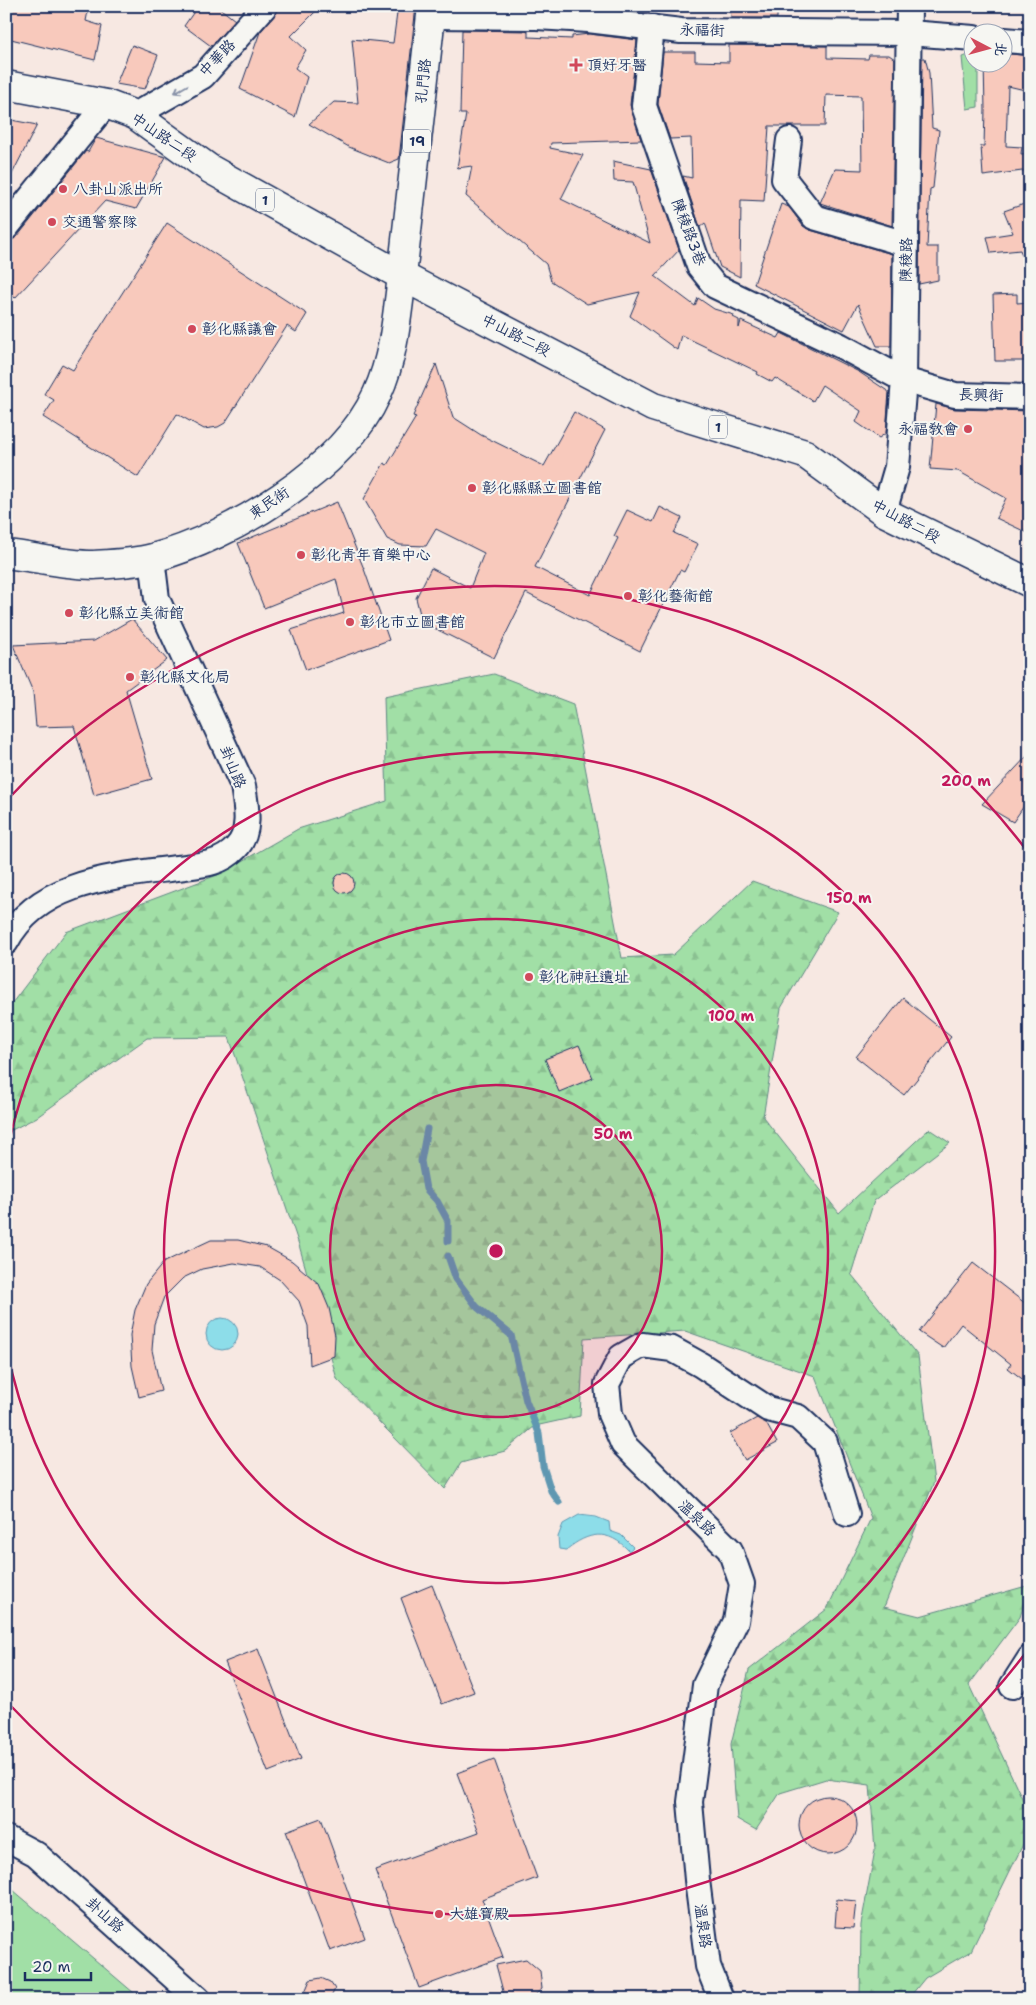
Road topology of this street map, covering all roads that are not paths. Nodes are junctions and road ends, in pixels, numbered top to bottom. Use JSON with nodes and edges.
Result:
{"nodes":[{"id":1,"x":264,"y":6,"type":"edge"},
{"id":2,"x":909,"y":6,"type":"edge"},
{"id":3,"x":432,"y":11,"type":"edge"},
{"id":4,"x":652,"y":27,"type":"junction"},
{"id":5,"x":909,"y":33,"type":"junction"},
{"id":6,"x":964,"y":37,"type":"edge"},
{"id":7,"x":1014,"y":41,"type":"edge"},
{"id":8,"x":1030,"y":42,"type":"edge"},
{"id":9,"x":6,"y":85,"type":"edge"},
{"id":10,"x":106,"y":104,"type":"junction"},
{"id":11,"x":135,"y":115,"type":"junction"},
{"id":12,"x":789,"y":140,"type":"dead end"},
{"id":13,"x":6,"y":228,"type":"edge"},
{"id":14,"x":906,"y":244,"type":"junction"},
{"id":15,"x":402,"y":276,"type":"junction"},
{"id":16,"x":904,"y":380,"type":"junction"},
{"id":17,"x":1030,"y":397,"type":"edge"},
{"id":18,"x":884,"y":512,"type":"junction"},
{"id":19,"x":6,"y":554,"type":"edge"},
{"id":20,"x":152,"y":558,"type":"junction"},
{"id":21,"x":1030,"y":583,"type":"edge"},
{"id":22,"x":6,"y":942,"type":"edge"},
{"id":23,"x":847,"y":1514,"type":"dead end"},
{"id":24,"x":1030,"y":1658,"type":"edge"},
{"id":25,"x":1012,"y":1686,"type":"dead end"},
{"id":26,"x":6,"y":1838,"type":"edge"},
{"id":27,"x":198,"y":1999,"type":"edge"},
{"id":28,"x":721,"y":1999,"type":"edge"}],
"edges":[{"from":1,"to":11,"type":"street","name":"中華路","one_way":true},
{"from":2,"to":5,"type":"street","name":"陳稜路"},
{"from":3,"to":4,"type":"street","name":"永福街"},
{"from":3,"to":15,"type":"main road","name":"孔門路","number":"19"},
{"from":4,"to":5,"type":"street","name":"永福街"},
{"from":4,"to":16,"type":"street","name":"陳稜路3巷"},
{"from":5,"to":6,"type":"street","name":"永福街"},
{"from":5,"to":14,"type":"street","name":"陳稜路"},
{"from":7,"to":8,"type":"street"},
{"from":9,"to":10,"type":"main road","name":"中山路二段","number":"1"},
{"from":10,"to":11,"type":"main road","name":"中山路二段","number":"1"},
{"from":10,"to":13,"type":"street"},
{"from":11,"to":15,"type":"main road","name":"中山路二段","number":"1"},
{"from":12,"to":14,"type":"street"},
{"from":14,"to":16,"type":"street","name":"陳稜路"},
{"from":15,"to":18,"type":"main road","name":"中山路二段","number":"1"},
{"from":15,"to":20,"type":"main road","name":"東民街"},
{"from":16,"to":17,"type":"street","name":"長興街"},
{"from":16,"to":18,"type":"street","name":"陳稜路"},
{"from":18,"to":21,"type":"main road","name":"中山路二段","number":"1"},
{"from":19,"to":20,"type":"main road","name":"東民街"},
{"from":20,"to":22,"type":"street","name":"卦山路"},
{"from":23,"to":28,"type":"street","name":"溫泉路"},
{"from":24,"to":25,"type":"street"},
{"from":26,"to":27,"type":"street","name":"卦山路"}]}
